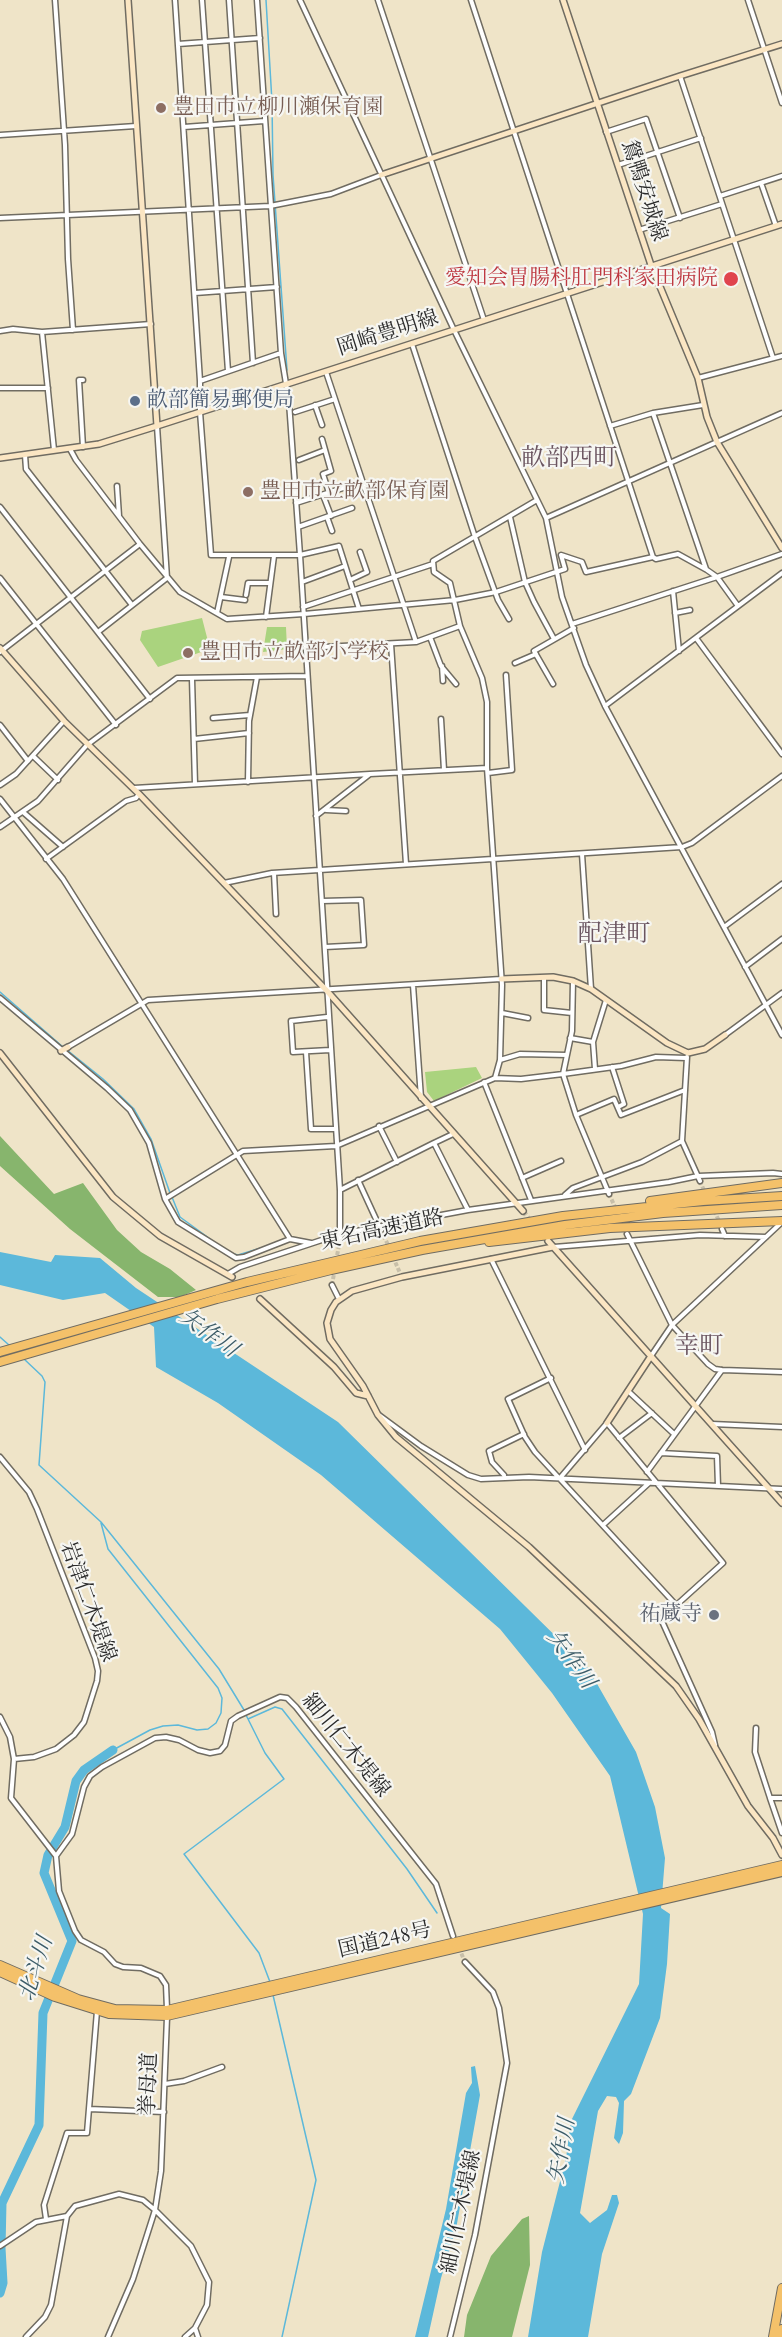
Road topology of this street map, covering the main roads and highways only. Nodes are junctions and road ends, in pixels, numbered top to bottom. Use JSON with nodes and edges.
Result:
{"nodes":[{"id":1,"x":780,"y":1183,"type":"edge"},
{"id":2,"x":781,"y":1196,"type":"edge"},
{"id":3,"x":781,"y":1205,"type":"edge"},
{"id":4,"x":563,"y":1216,"type":"junction"},
{"id":5,"x":779,"y":1223,"type":"edge"},
{"id":6,"x":422,"y":1250,"type":"junction"},
{"id":7,"x":0,"y":1352,"type":"edge"},
{"id":8,"x":0,"y":1362,"type":"edge"},
{"id":9,"x":782,"y":1865,"type":"edge"},
{"id":10,"x":782,"y":1872,"type":"edge"},
{"id":11,"x":475,"y":1941,"type":"junction"},
{"id":12,"x":0,"y":1965,"type":"edge"},
{"id":13,"x":0,"y":1972,"type":"edge"},
{"id":14,"x":46,"y":1990,"type":"junction"},
{"id":15,"x":56,"y":1995,"type":"junction"},
{"id":16,"x":167,"y":2013,"type":"junction"},
{"id":17,"x":782,"y":2288,"type":"edge"},
{"id":18,"x":782,"y":2329,"type":"edge"},
{"id":19,"x":773,"y":2337,"type":"edge"},
{"id":20,"x":781,"y":2337,"type":"edge"}],
"edges":[{"from":1,"to":4,"type":"highway"},
{"from":2,"to":4,"type":"highway","name":"東名高速道路"},
{"from":3,"to":6,"type":"highway","name":"東名高速道路"},
{"from":4,"to":7,"type":"highway","name":"東名高速道路"},
{"from":5,"to":6,"type":"highway"},
{"from":6,"to":8,"type":"highway","name":"東名高速道路"},
{"from":9,"to":11,"type":"highway","name":"国道248号"},
{"from":10,"to":11,"type":"highway","name":"国道248号"},
{"from":11,"to":16,"type":"highway","name":"国道248号"},
{"from":12,"to":14,"type":"highway","name":"国道248号"},
{"from":13,"to":14,"type":"highway","name":"国道248号"},
{"from":14,"to":15,"type":"highway","name":"国道248号"},
{"from":15,"to":16,"type":"highway","name":"国道248号"},
{"from":15,"to":16,"type":"highway","name":"国道248号"},
{"from":17,"to":19,"type":"highway"},
{"from":18,"to":20,"type":"highway"}]}
